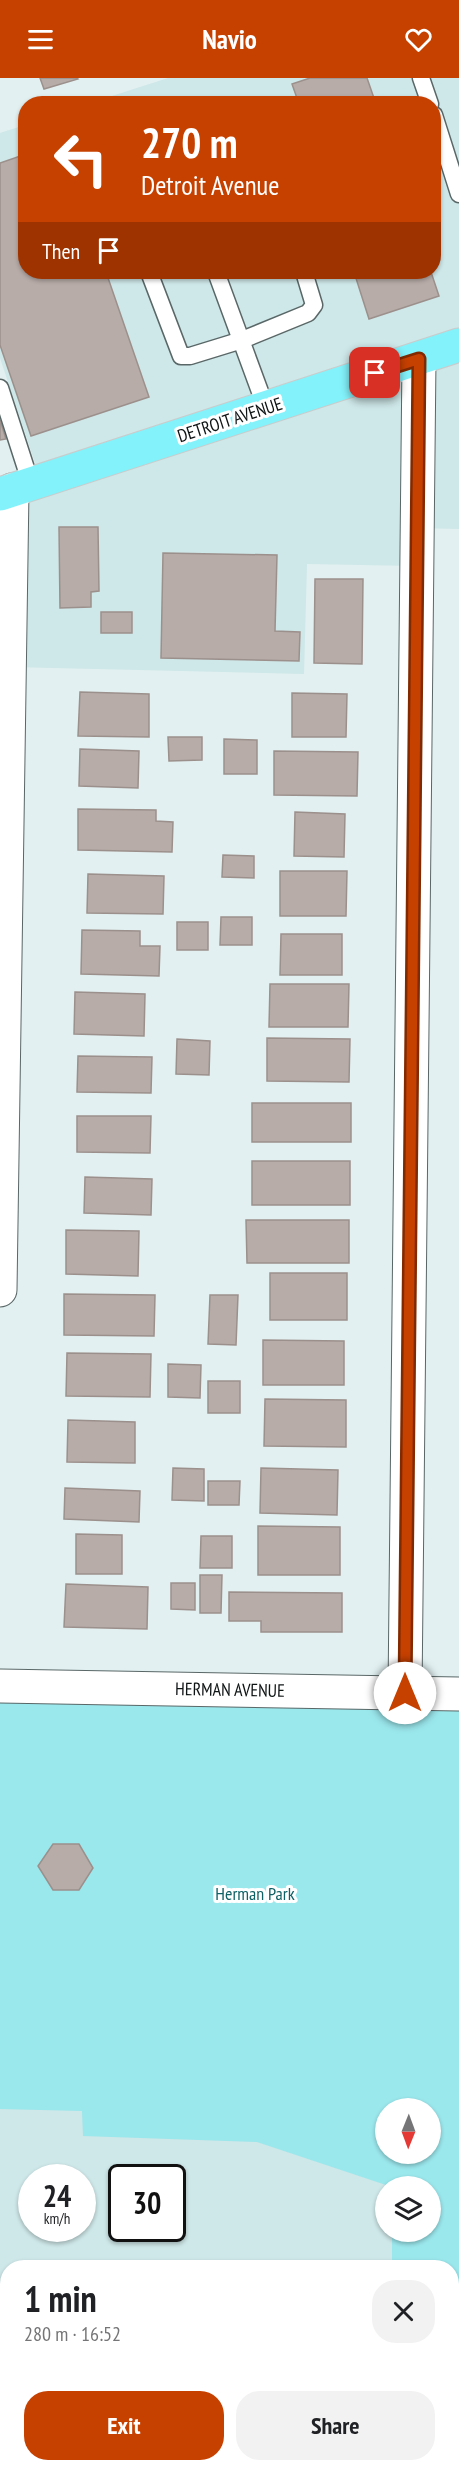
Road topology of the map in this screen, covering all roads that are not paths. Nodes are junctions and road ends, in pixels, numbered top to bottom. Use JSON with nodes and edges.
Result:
{"nodes":[{"id":1,"x":421,"y":78,"type":"edge"},
{"id":2,"x":427,"y":96,"type":"edge"},
{"id":3,"x":441,"y":137,"type":"edge"},
{"id":4,"x":459,"y":194,"type":"edge"},
{"id":5,"x":152,"y":279,"type":"edge"},
{"id":6,"x":219,"y":279,"type":"edge"},
{"id":7,"x":306,"y":279,"type":"edge"},
{"id":8,"x":242,"y":340,"type":"junction"},
{"id":9,"x":459,"y":345,"type":"edge"},
{"id":10,"x":419,"y":359,"type":"junction"},
{"id":11,"x":0,"y":388,"type":"edge"},
{"id":12,"x":266,"y":408,"type":"junction"},
{"id":13,"x":14,"y":489,"type":"edge"},
{"id":14,"x":0,"y":1290,"type":"edge"},
{"id":15,"x":0,"y":1686,"type":"edge"},
{"id":16,"x":405,"y":1693,"type":"junction"},
{"id":17,"x":459,"y":1694,"type":"edge"}],
"edges":[{"from":1,"to":2,"type":"lane"},
{"from":3,"to":4,"type":"lane"},
{"from":5,"to":8,"type":"lane"},
{"from":6,"to":8,"type":"lane"},
{"from":7,"to":8,"type":"lane"},
{"from":8,"to":12,"type":"lane"},
{"from":9,"to":10,"type":"main road","name":"DETROIT AVENUE"},
{"from":10,"to":12,"type":"main road","name":"DETROIT AVENUE"},
{"from":10,"to":16,"type":"street"},
{"from":11,"to":13,"type":"lane"},
{"from":12,"to":13,"type":"main road","name":"DETROIT AVENUE"},
{"from":13,"to":14,"type":"street"},
{"from":15,"to":16,"type":"street","name":"HERMAN AVENUE"},
{"from":16,"to":17,"type":"street","name":"HERMAN AVENUE"}]}
